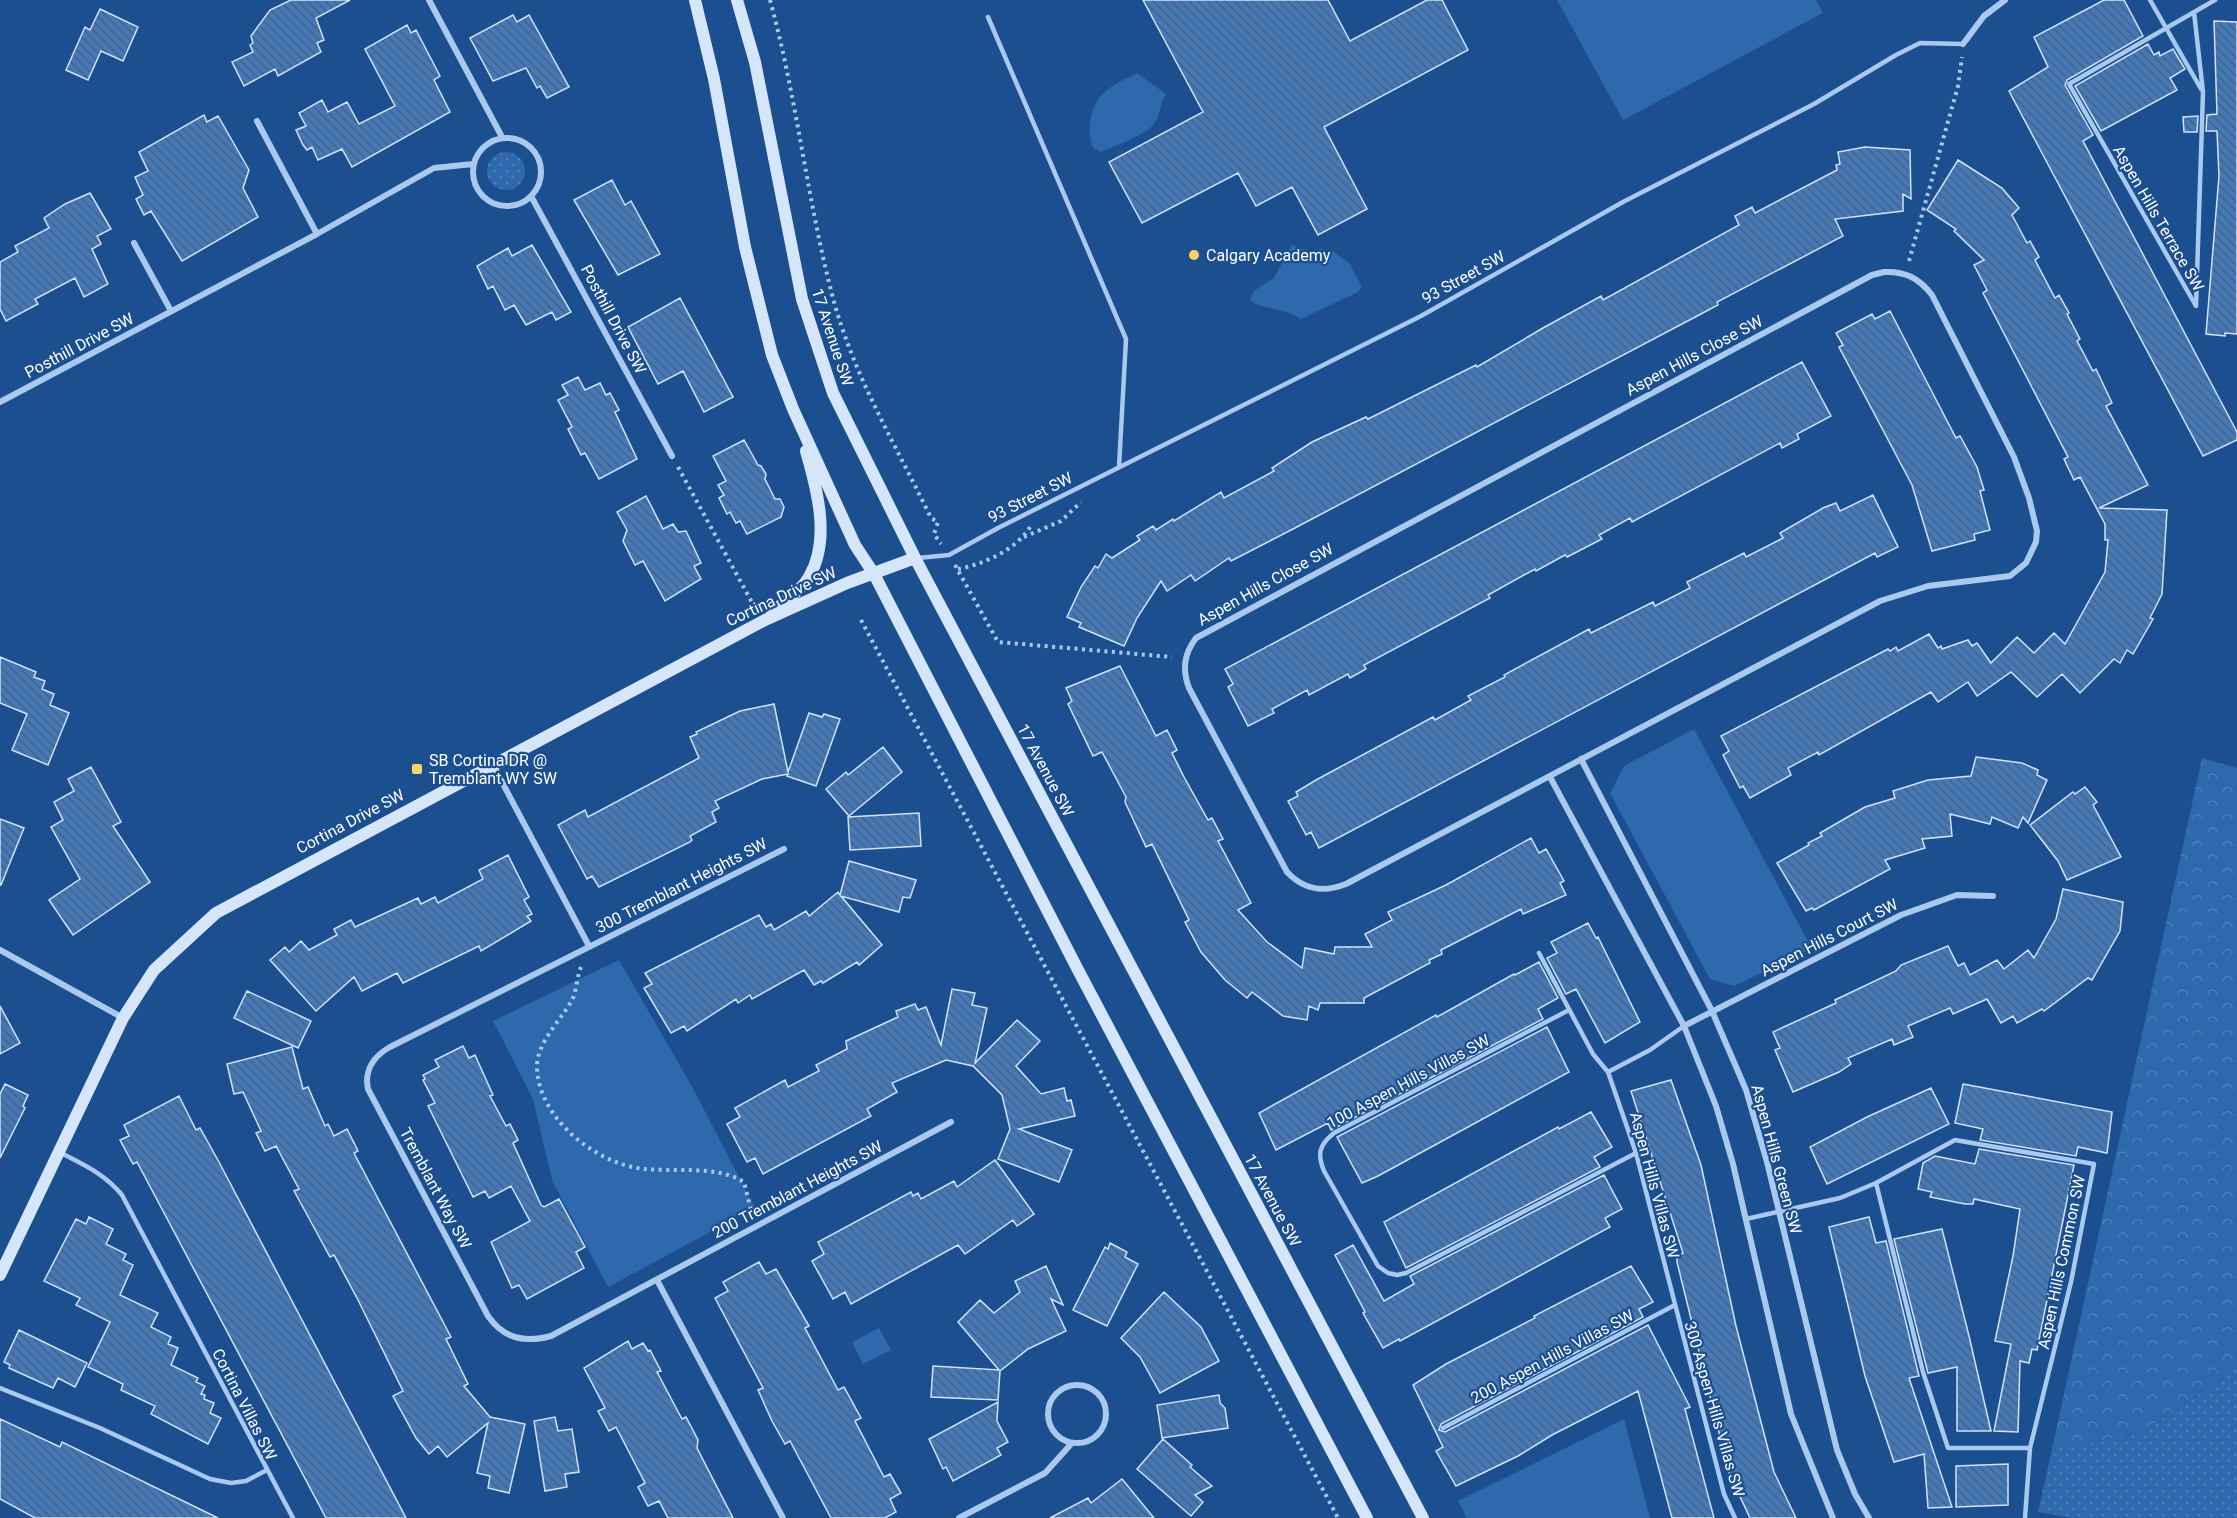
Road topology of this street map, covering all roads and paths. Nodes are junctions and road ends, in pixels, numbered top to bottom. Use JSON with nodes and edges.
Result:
{"nodes":[{"id":1,"x":429,"y":0,"type":"edge"},
{"id":2,"x":695,"y":0,"type":"edge"},
{"id":3,"x":737,"y":0,"type":"edge"},
{"id":4,"x":770,"y":0,"type":"edge"},
{"id":5,"x":2006,"y":0,"type":"edge"},
{"id":6,"x":2150,"y":0,"type":"edge"},
{"id":7,"x":2215,"y":0,"type":"edge"},
{"id":8,"x":2194,"y":12,"type":"junction"},
{"id":9,"x":988,"y":17,"type":"dead end"},
{"id":10,"x":2166,"y":29,"type":"junction"},
{"id":11,"x":1963,"y":44,"type":"junction"},
{"id":12,"x":2203,"y":92,"type":"junction"},
{"id":13,"x":257,"y":121,"type":"dead end"},
{"id":14,"x":502,"y":138,"type":"junction"},
{"id":15,"x":473,"y":164,"type":"junction"},
{"id":16,"x":531,"y":196,"type":"junction"},
{"id":17,"x":317,"y":234,"type":"junction"},
{"id":18,"x":134,"y":243,"type":"dead end"},
{"id":19,"x":1907,"y":274,"type":"junction"},
{"id":20,"x":171,"y":311,"type":"junction"},
{"id":21,"x":0,"y":402,"type":"edge"},
{"id":22,"x":793,"y":409,"type":"junction"},
{"id":23,"x":672,"y":456,"type":"joint"},
{"id":24,"x":1119,"y":467,"type":"junction"},
{"id":25,"x":1083,"y":485,"type":"junction"},
{"id":26,"x":1038,"y":508,"type":"junction"},
{"id":27,"x":934,"y":534,"type":"dead end"},
{"id":28,"x":1024,"y":537,"type":"junction"},
{"id":29,"x":915,"y":558,"type":"junction"},
{"id":30,"x":958,"y":569,"type":"dead end"},
{"id":31,"x":874,"y":574,"type":"junction"},
{"id":32,"x":965,"y":581,"type":"dead end"},
{"id":33,"x":765,"y":620,"type":"junction"},
{"id":34,"x":861,"y":620,"type":"dead end"},
{"id":35,"x":1185,"y":658,"type":"junction"},
{"id":36,"x":1581,"y":759,"type":"junction"},
{"id":37,"x":493,"y":765,"type":"junction"},
{"id":38,"x":1550,"y":777,"type":"junction"},
{"id":39,"x":784,"y":849,"type":"dead end"},
{"id":40,"x":1993,"y":896,"type":"dead end"},
{"id":41,"x":589,"y":946,"type":"junction"},
{"id":42,"x":1,"y":951,"type":"edge"},
{"id":43,"x":1539,"y":953,"type":"dead end"},
{"id":44,"x":1569,"y":1010,"type":"junction"},
{"id":45,"x":1712,"y":1011,"type":"junction"},
{"id":46,"x":123,"y":1018,"type":"junction"},
{"id":47,"x":1684,"y":1026,"type":"junction"},
{"id":48,"x":1608,"y":1072,"type":"junction"},
{"id":49,"x":951,"y":1122,"type":"dead end"},
{"id":50,"x":58,"y":1152,"type":"junction"},
{"id":51,"x":1636,"y":1153,"type":"junction"},
{"id":52,"x":1876,"y":1183,"type":"junction"},
{"id":53,"x":1779,"y":1211,"type":"junction"},
{"id":54,"x":1746,"y":1219,"type":"junction"},
{"id":55,"x":758,"y":1225,"type":"junction"},
{"id":56,"x":0,"y":1275,"type":"edge"},
{"id":57,"x":657,"y":1280,"type":"junction"},
{"id":58,"x":1673,"y":1306,"type":"junction"},
{"id":59,"x":0,"y":1388,"type":"edge"},
{"id":60,"x":1443,"y":1428,"type":"dead end"},
{"id":61,"x":1072,"y":1443,"type":"junction"},
{"id":62,"x":2030,"y":1448,"type":"junction"},
{"id":63,"x":267,"y":1470,"type":"junction"},
{"id":64,"x":293,"y":1518,"type":"edge"},
{"id":65,"x":783,"y":1518,"type":"edge"},
{"id":66,"x":959,"y":1518,"type":"edge"},
{"id":67,"x":1338,"y":1518,"type":"edge"},
{"id":68,"x":1367,"y":1518,"type":"edge"},
{"id":69,"x":1423,"y":1518,"type":"edge"},
{"id":70,"x":1735,"y":1518,"type":"edge"},
{"id":71,"x":1833,"y":1518,"type":"edge"},
{"id":72,"x":1869,"y":1518,"type":"edge"},
{"id":73,"x":2025,"y":1518,"type":"edge"}],
"edges":[{"from":1,"to":14,"type":"street"},
{"from":2,"to":22,"type":"main road"},
{"from":3,"to":29,"type":"main road","name":"17 Avenue SW"},
{"from":4,"to":27,"type":"path"},
{"from":5,"to":11,"type":"street"},
{"from":6,"to":10,"type":"lane"},
{"from":7,"to":8,"type":"lane","name":"Aspen Hills Terrace SW"},
{"from":8,"to":10,"type":"lane","name":"Aspen Hills Terrace SW"},
{"from":8,"to":12,"type":"lane","name":"Aspen Hills Terrace SW"},
{"from":9,"to":24,"type":"lane"},
{"from":10,"to":12,"type":"lane"},
{"from":10,"to":12,"type":"lane","name":"Aspen Hills Terrace SW"},
{"from":11,"to":19,"type":"path"},
{"from":11,"to":24,"type":"lane","name":"93 Street SW"},
{"from":13,"to":17,"type":"street"},
{"from":14,"to":15,"type":"street"},
{"from":14,"to":16,"type":"street"},
{"from":15,"to":16,"type":"street"},
{"from":15,"to":17,"type":"street","name":"Posthill Drive SW"},
{"from":16,"to":23,"type":"street","name":"Posthill Drive SW"},
{"from":17,"to":20,"type":"street","name":"Posthill Drive SW"},
{"from":18,"to":20,"type":"street"},
{"from":19,"to":35,"type":"street","name":"Aspen Hills Close SW"},
{"from":19,"to":36,"type":"street"},
{"from":20,"to":21,"type":"street","name":"Posthill Drive SW"},
{"from":22,"to":31,"type":"main road"},
{"from":22,"to":33,"type":"main road"},
{"from":23,"to":33,"type":"path"},
{"from":24,"to":25,"type":"lane","name":"93 Street SW"},
{"from":25,"to":26,"type":"lane","name":"93 Street SW"},
{"from":25,"to":28,"type":"path"},
{"from":26,"to":28,"type":"path"},
{"from":26,"to":29,"type":"lane","name":"93 Street SW"},
{"from":28,"to":30,"type":"path"},
{"from":29,"to":31,"type":"main road","name":"Cortina Drive SW"},
{"from":29,"to":69,"type":"main road","name":"17 Avenue SW"},
{"from":31,"to":33,"type":"main road","name":"Cortina Drive SW"},
{"from":31,"to":68,"type":"main road"},
{"from":32,"to":35,"type":"path"},
{"from":33,"to":37,"type":"main road","name":"Cortina Drive SW"},
{"from":34,"to":67,"type":"path"},
{"from":35,"to":38,"type":"street"},
{"from":36,"to":38,"type":"street"},
{"from":36,"to":45,"type":"street","name":"Aspen Hills Green SW"},
{"from":37,"to":41,"type":"street"},
{"from":37,"to":46,"type":"main road","name":"Cortina Drive SW"},
{"from":38,"to":47,"type":"street"},
{"from":39,"to":41,"type":"street","name":"300 Tremblant Heights SW"},
{"from":40,"to":45,"type":"street","name":"Aspen Hills Court SW"},
{"from":41,"to":55,"type":"path"},
{"from":41,"to":57,"type":"street","name":"Tremblant Way SW"},
{"from":42,"to":46,"type":"street"},
{"from":43,"to":44,"type":"lane","name":"Aspen Hills Villas SW"},
{"from":44,"to":48,"type":"lane","name":"Aspen Hills Villas SW"},
{"from":44,"to":51,"type":"lane","name":"100 Aspen Hills Villas SW"},
{"from":45,"to":47,"type":"street","name":"Aspen Hills Court SW"},
{"from":45,"to":53,"type":"street","name":"Aspen Hills Green SW"},
{"from":46,"to":50,"type":"main road","name":"Cortina Drive SW"},
{"from":47,"to":48,"type":"lane"},
{"from":47,"to":54,"type":"street"},
{"from":48,"to":51,"type":"lane","name":"Aspen Hills Villas SW"},
{"from":49,"to":55,"type":"street","name":"200 Tremblant Heights SW"},
{"from":50,"to":56,"type":"main road","name":"Cortina Drive SW"},
{"from":50,"to":63,"type":"lane","name":"Cortina Villas SW"},
{"from":51,"to":58,"type":"lane","name":"Aspen Hills Villas SW"},
{"from":52,"to":53,"type":"lane","name":"Aspen Hills Common SW"},
{"from":52,"to":62,"type":"lane"},
{"from":52,"to":62,"type":"lane","name":"Aspen Hills Common SW"},
{"from":53,"to":54,"type":"lane","name":"Aspen Hills Common SW"},
{"from":53,"to":72,"type":"street","name":"Aspen Hills Green SW"},
{"from":54,"to":71,"type":"street"},
{"from":55,"to":57,"type":"street","name":"200 Tremblant Heights SW"},
{"from":57,"to":65,"type":"street"},
{"from":58,"to":60,"type":"lane","name":"200 Aspen Hills Villas SW"},
{"from":58,"to":70,"type":"lane","name":"300 Aspen Hills Villas SW"},
{"from":59,"to":63,"type":"lane","name":"Cortina Villas SW"},
{"from":61,"to":61,"type":"street"},
{"from":61,"to":66,"type":"street"},
{"from":62,"to":73,"type":"lane","name":"Aspen Hills Common SW"},
{"from":63,"to":64,"type":"lane"}]}
